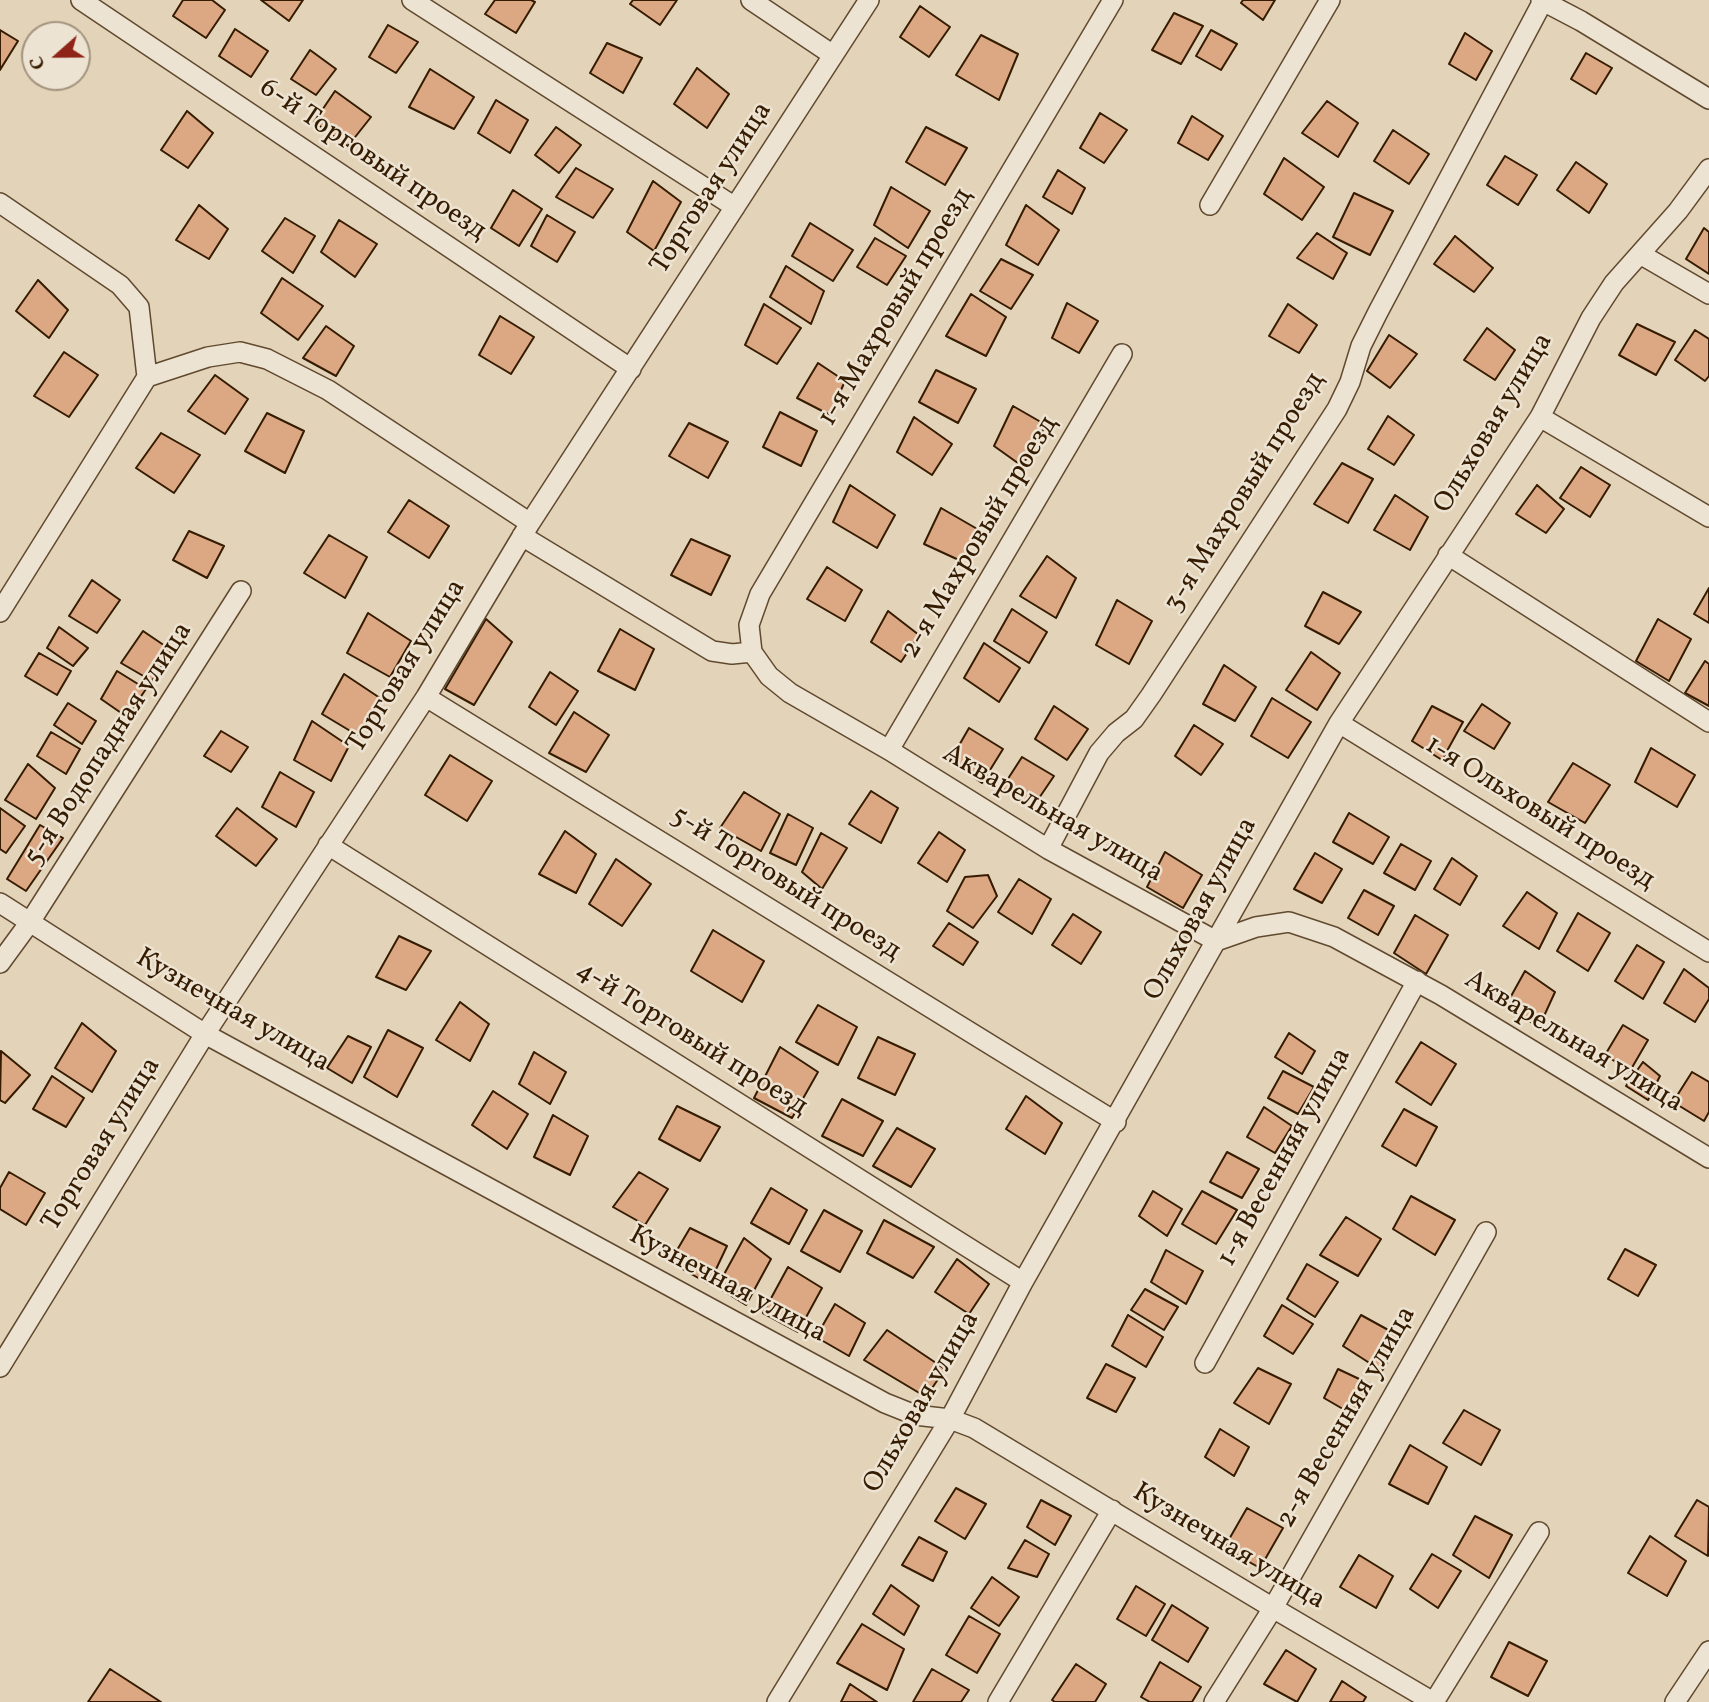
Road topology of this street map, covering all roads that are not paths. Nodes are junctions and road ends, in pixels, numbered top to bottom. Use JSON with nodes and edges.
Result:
{"nodes":[{"id":1,"x":81,"y":0,"type":"edge"},
{"id":2,"x":412,"y":0,"type":"edge"},
{"id":3,"x":751,"y":0,"type":"edge"},
{"id":4,"x":869,"y":0,"type":"edge"},
{"id":5,"x":1113,"y":0,"type":"edge"},
{"id":6,"x":1330,"y":0,"type":"edge"},
{"id":7,"x":1542,"y":0,"type":"edge"},
{"id":8,"x":833,"y":55,"type":"junction"},
{"id":9,"x":1709,"y":99,"type":"edge"},
{"id":10,"x":1709,"y":169,"type":"edge"},
{"id":11,"x":0,"y":203,"type":"edge"},
{"id":12,"x":1210,"y":205,"type":"dead end"},
{"id":13,"x":735,"y":207,"type":"junction"},
{"id":14,"x":1640,"y":254,"type":"junction"},
{"id":15,"x":1709,"y":294,"type":"edge"},
{"id":16,"x":1122,"y":354,"type":"dead end"},
{"id":17,"x":631,"y":369,"type":"junction"},
{"id":18,"x":147,"y":377,"type":"junction"},
{"id":19,"x":1539,"y":417,"type":"junction"},
{"id":20,"x":1709,"y":517,"type":"edge"},
{"id":21,"x":526,"y":530,"type":"junction"},
{"id":22,"x":1448,"y":555,"type":"junction"},
{"id":23,"x":241,"y":591,"type":"dead end"},
{"id":24,"x":0,"y":612,"type":"edge"},
{"id":25,"x":752,"y":652,"type":"junction"},
{"id":26,"x":426,"y":696,"type":"junction"},
{"id":27,"x":1339,"y":723,"type":"junction"},
{"id":28,"x":1709,"y":723,"type":"edge"},
{"id":29,"x":889,"y":750,"type":"junction"},
{"id":30,"x":328,"y":845,"type":"junction"},
{"id":31,"x":1048,"y":849,"type":"junction"},
{"id":32,"x":0,"y":903,"type":"edge"},
{"id":33,"x":30,"y":922,"type":"junction"},
{"id":34,"x":1216,"y":942,"type":"junction"},
{"id":35,"x":1709,"y":952,"type":"edge"},
{"id":36,"x":0,"y":963,"type":"edge"},
{"id":37,"x":1417,"y":981,"type":"junction"},
{"id":38,"x":205,"y":1034,"type":"junction"},
{"id":39,"x":1116,"y":1122,"type":"junction"},
{"id":40,"x":1709,"y":1158,"type":"edge"},
{"id":41,"x":1486,"y":1232,"type":"dead end"},
{"id":42,"x":1023,"y":1282,"type":"junction"},
{"id":43,"x":1205,"y":1363,"type":"dead end"},
{"id":44,"x":0,"y":1367,"type":"edge"},
{"id":45,"x":950,"y":1419,"type":"junction"},
{"id":46,"x":1112,"y":1510,"type":"junction"},
{"id":47,"x":1539,"y":1532,"type":"dead end"},
{"id":48,"x":1273,"y":1608,"type":"junction"},
{"id":49,"x":1709,"y":1651,"type":"edge"},
{"id":50,"x":777,"y":1702,"type":"edge"},
{"id":51,"x":998,"y":1702,"type":"edge"},
{"id":52,"x":1214,"y":1702,"type":"edge"},
{"id":53,"x":1434,"y":1702,"type":"edge"},
{"id":54,"x":1675,"y":1702,"type":"edge"}],
"edges":[{"from":1,"to":17,"type":"street","name":"6-й Торговый проезд"},
{"from":2,"to":13,"type":"street"},
{"from":3,"to":8,"type":"street"},
{"from":4,"to":8,"type":"street","name":"Торговая улица"},
{"from":5,"to":25,"type":"street","name":"1-я Махровый проезд"},
{"from":6,"to":12,"type":"street"},
{"from":7,"to":9,"type":"street"},
{"from":7,"to":31,"type":"street","name":"3-я Махровый проезд"},
{"from":8,"to":13,"type":"street","name":"Торговая улица"},
{"from":10,"to":14,"type":"street","name":"Ольховая улица"},
{"from":11,"to":18,"type":"street"},
{"from":13,"to":17,"type":"street","name":"Торговая улица"},
{"from":14,"to":15,"type":"street"},
{"from":14,"to":19,"type":"street","name":"Ольховая улица"},
{"from":16,"to":29,"type":"street","name":"2-я Махровый проезд"},
{"from":17,"to":21,"type":"street","name":"Торговая улица"},
{"from":18,"to":21,"type":"street"},
{"from":18,"to":24,"type":"street"},
{"from":19,"to":20,"type":"street"},
{"from":19,"to":22,"type":"street","name":"Ольховая улица"},
{"from":21,"to":25,"type":"street"},
{"from":21,"to":26,"type":"street","name":"Торговая улица"},
{"from":22,"to":27,"type":"street","name":"Ольховая улица"},
{"from":22,"to":28,"type":"street"},
{"from":23,"to":33,"type":"street","name":"5-я Водопадная улица"},
{"from":25,"to":29,"type":"street","name":"Акварельная улица"},
{"from":26,"to":30,"type":"street","name":"Торговая улица"},
{"from":26,"to":39,"type":"street","name":"5-й Торговый проезд"},
{"from":27,"to":34,"type":"street","name":"Ольховая улица"},
{"from":27,"to":35,"type":"street","name":"1-я Ольховый проезд"},
{"from":29,"to":31,"type":"street","name":"Акварельная улица"},
{"from":30,"to":38,"type":"street","name":"Торговая улица"},
{"from":30,"to":42,"type":"street","name":"4-й Торговый проезд"},
{"from":31,"to":34,"type":"street","name":"Акварельная улица"},
{"from":32,"to":33,"type":"street","name":"Кузнечная улица"},
{"from":33,"to":36,"type":"street","name":"5-я Водопадная улица"},
{"from":33,"to":38,"type":"street","name":"Кузнечная улица"},
{"from":34,"to":37,"type":"street","name":"Акварельная улица"},
{"from":34,"to":39,"type":"street","name":"Ольховая улица"},
{"from":37,"to":40,"type":"street","name":"Акварельная улица"},
{"from":37,"to":43,"type":"street","name":"1-я Весенняя улица"},
{"from":38,"to":44,"type":"street","name":"Торговая улица"},
{"from":38,"to":45,"type":"street","name":"Кузнечная улица"},
{"from":39,"to":42,"type":"street","name":"Ольховая улица"},
{"from":41,"to":48,"type":"street","name":"2-я Весенняя улица"},
{"from":42,"to":45,"type":"street","name":"Ольховая улица"},
{"from":45,"to":46,"type":"street","name":"Кузнечная улица"},
{"from":45,"to":50,"type":"street","name":"Ольховая улица"},
{"from":46,"to":48,"type":"street","name":"Кузнечная улица"},
{"from":46,"to":51,"type":"street"},
{"from":47,"to":53,"type":"street"},
{"from":48,"to":52,"type":"street","name":"2-я Весенняя улица"},
{"from":48,"to":53,"type":"street","name":"Кузнечная улица"},
{"from":49,"to":54,"type":"street"}]}
